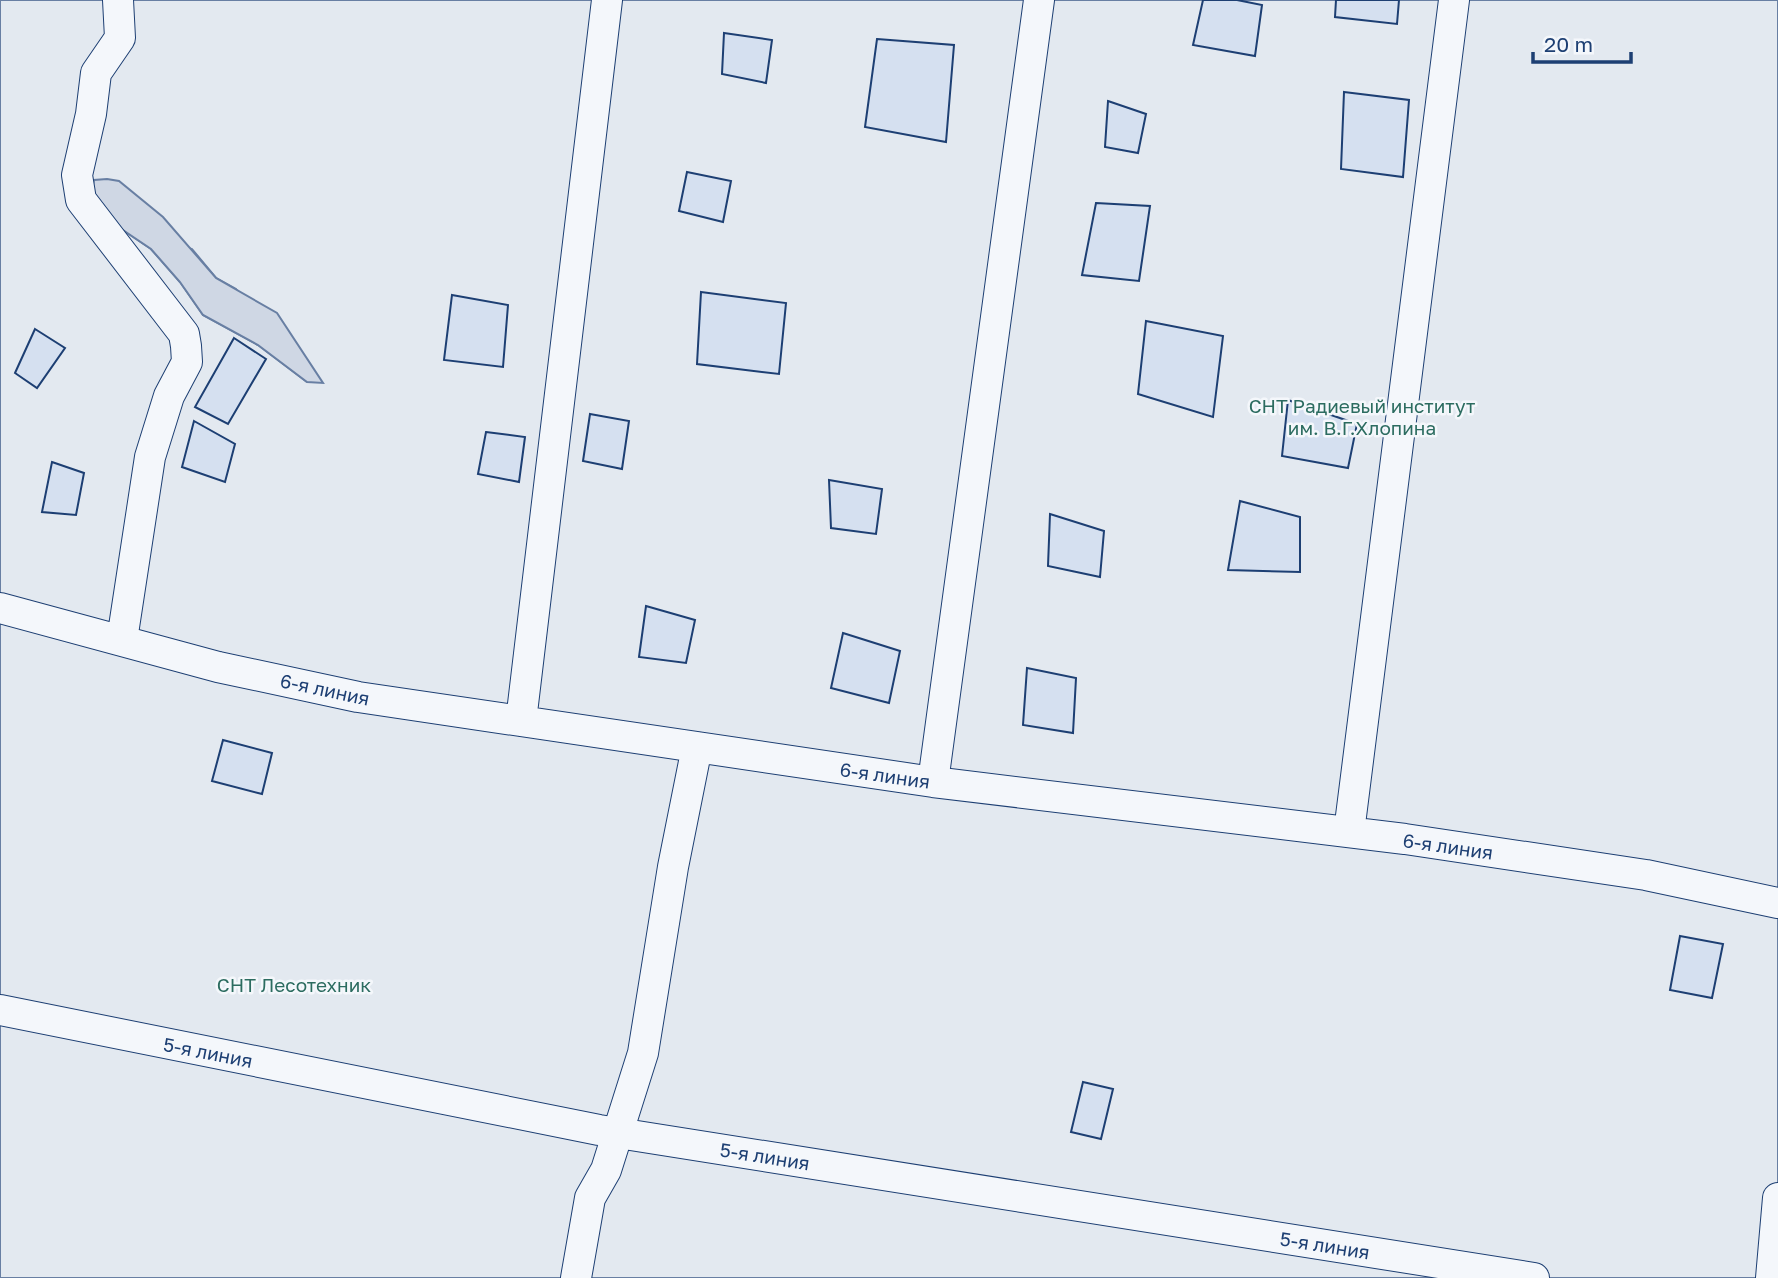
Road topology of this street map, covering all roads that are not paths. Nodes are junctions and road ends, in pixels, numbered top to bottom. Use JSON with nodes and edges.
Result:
{"nodes":[{"id":1,"x":118,"y":0,"type":"edge"},
{"id":2,"x":607,"y":0,"type":"edge"},
{"id":3,"x":1040,"y":0,"type":"edge"},
{"id":4,"x":1454,"y":0,"type":"edge"},
{"id":5,"x":0,"y":608,"type":"edge"},
{"id":6,"x":122,"y":640,"type":"junction"},
{"id":7,"x":521,"y":721,"type":"junction"},
{"id":8,"x":697,"y":747,"type":"junction"},
{"id":9,"x":933,"y":782,"type":"junction"},
{"id":10,"x":1349,"y":832,"type":"junction"},
{"id":11,"x":1778,"y":903,"type":"edge"},
{"id":12,"x":0,"y":1010,"type":"edge"},
{"id":13,"x":617,"y":1133,"type":"junction"},
{"id":14,"x":1778,"y":1198,"type":"edge"},
{"id":15,"x":1776,"y":1232,"type":"edge"},
{"id":16,"x":576,"y":1278,"type":"edge"},
{"id":17,"x":1534,"y":1278,"type":"edge"},
{"id":18,"x":1771,"y":1278,"type":"edge"}],
"edges":[{"from":1,"to":6,"type":"street"},
{"from":2,"to":7,"type":"street"},
{"from":3,"to":9,"type":"street"},
{"from":4,"to":10,"type":"street"},
{"from":5,"to":6,"type":"street","name":"6-я линия"},
{"from":6,"to":7,"type":"street","name":"6-я линия"},
{"from":7,"to":8,"type":"street","name":"6-я линия"},
{"from":8,"to":9,"type":"street","name":"6-я линия"},
{"from":8,"to":13,"type":"street"},
{"from":9,"to":10,"type":"street","name":"6-я линия"},
{"from":10,"to":11,"type":"street","name":"6-я линия"},
{"from":12,"to":13,"type":"street","name":"5-я линия"},
{"from":13,"to":16,"type":"street"},
{"from":13,"to":17,"type":"street","name":"5-я линия"},
{"from":14,"to":15,"type":"street"},
{"from":15,"to":18,"type":"street"}]}
